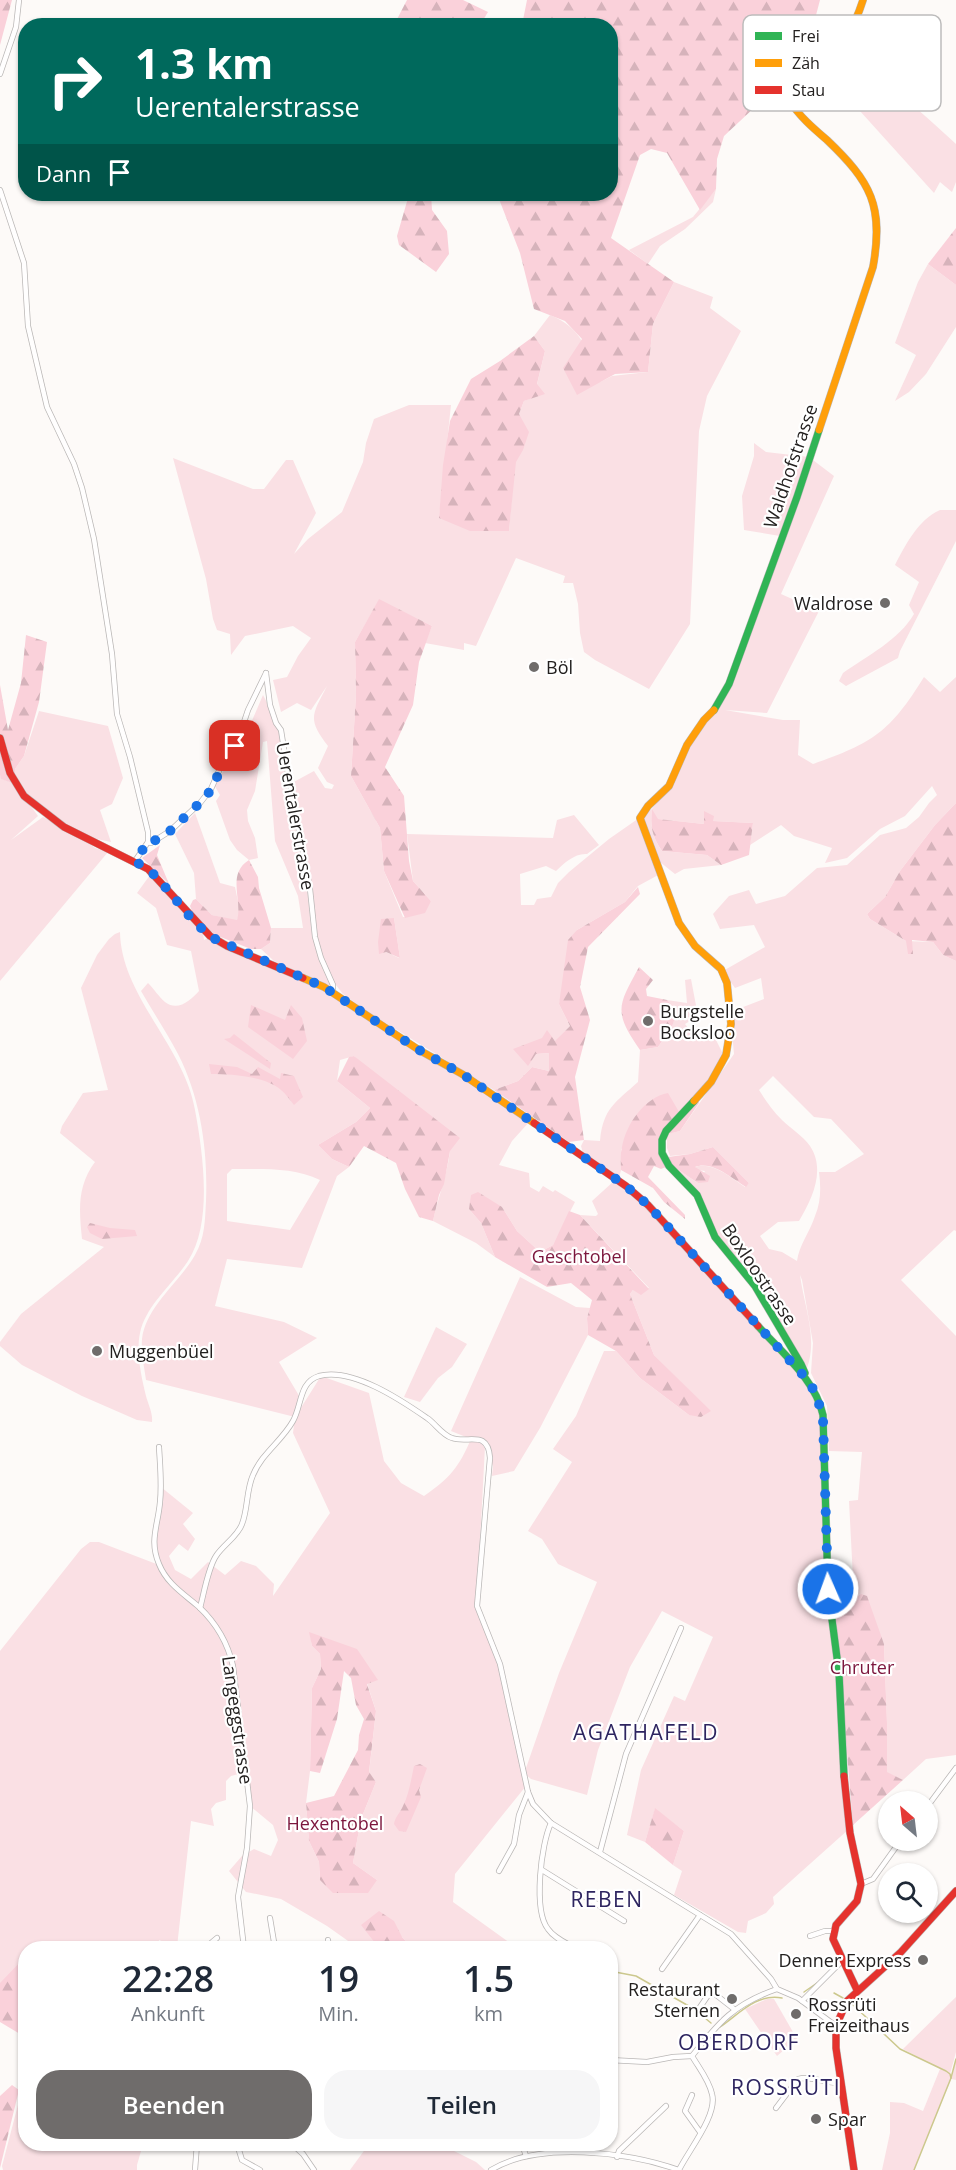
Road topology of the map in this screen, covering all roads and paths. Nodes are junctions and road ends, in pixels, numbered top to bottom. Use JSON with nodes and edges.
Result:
{"nodes":[{"id":1,"x":19,"y":0,"type":"edge"},
{"id":2,"x":863,"y":0,"type":"edge"},
{"id":3,"x":858,"y":15,"type":"edge"},
{"id":4,"x":0,"y":74,"type":"edge"},
{"id":5,"x":798,"y":111,"type":"edge"},
{"id":6,"x":0,"y":189,"type":"edge"},
{"id":7,"x":0,"y":738,"type":"edge"},
{"id":8,"x":640,"y":819,"type":"joint"},
{"id":9,"x":148,"y":842,"type":"junction"},
{"id":10,"x":135,"y":861,"type":"junction"},
{"id":11,"x":333,"y":993,"type":"junction"},
{"id":12,"x":803,"y":1375,"type":"junction"},
{"id":13,"x":159,"y":1447,"type":"dead end"},
{"id":14,"x":200,"y":1608,"type":"junction"},
{"id":15,"x":681,"y":1628,"type":"dead end"},
{"id":16,"x":956,"y":1768,"type":"edge"},
{"id":17,"x":528,"y":1792,"type":"junction"},
{"id":18,"x":938,"y":1792,"type":"edge"},
{"id":19,"x":551,"y":1823,"type":"junction"},
{"id":20,"x":893,"y":1851,"type":"edge"},
{"id":21,"x":600,"y":1852,"type":"junction"},
{"id":22,"x":542,"y":1870,"type":"junction"},
{"id":23,"x":499,"y":1871,"type":"dead end"},
{"id":24,"x":861,"y":1884,"type":"junction"},
{"id":25,"x":956,"y":1891,"type":"edge"},
{"id":26,"x":700,"y":1915,"type":"junction"},
{"id":27,"x":270,"y":1918,"type":"dead end"},
{"id":28,"x":624,"y":1921,"type":"dead end"},
{"id":29,"x":834,"y":1931,"type":"junction"},
{"id":30,"x":810,"y":1936,"type":"dead end"},
{"id":31,"x":217,"y":1938,"type":"dead end"},
{"id":32,"x":214,"y":1941,"type":"edge"},
{"id":33,"x":243,"y":1941,"type":"edge"},
{"id":34,"x":274,"y":1941,"type":"edge"},
{"id":35,"x":563,"y":1941,"type":"edge"},
{"id":36,"x":842,"y":1962,"type":"junction"},
{"id":37,"x":662,"y":1969,"type":"dead end"},
{"id":38,"x":777,"y":1989,"type":"junction"},
{"id":39,"x":857,"y":1990,"type":"junction"},
{"id":40,"x":802,"y":2001,"type":"junction"},
{"id":41,"x":734,"y":2009,"type":"junction"},
{"id":42,"x":698,"y":2010,"type":"dead end"},
{"id":43,"x":836,"y":2026,"type":"junction"},
{"id":44,"x":692,"y":2056,"type":"junction"},
{"id":45,"x":618,"y":2060,"type":"edge"},
{"id":46,"x":841,"y":2083,"type":"junction"},
{"id":47,"x":692,"y":2095,"type":"dead end"},
{"id":48,"x":666,"y":2106,"type":"dead end"},
{"id":49,"x":776,"y":2108,"type":"dead end"},
{"id":50,"x":700,"y":2132,"type":"junction"},
{"id":51,"x":196,"y":2151,"type":"edge"},
{"id":52,"x":239,"y":2151,"type":"edge"},
{"id":53,"x":300,"y":2151,"type":"edge"},
{"id":54,"x":524,"y":2151,"type":"edge"},
{"id":55,"x":526,"y":2156,"type":"junction"},
{"id":56,"x":617,"y":2157,"type":"junction"},
{"id":57,"x":195,"y":2170,"type":"edge"},
{"id":58,"x":260,"y":2170,"type":"edge"},
{"id":59,"x":314,"y":2170,"type":"edge"},
{"id":60,"x":492,"y":2170,"type":"edge"},
{"id":61,"x":679,"y":2170,"type":"edge"},
{"id":62,"x":854,"y":2170,"type":"edge"}],
"edges":[{"from":1,"to":4,"type":"street"},
{"from":2,"to":3,"type":"street","name":"Waldhofstrasse"},
{"from":5,"to":8,"type":"street","name":"Waldhofstrasse"},
{"from":6,"to":9,"type":"street"},
{"from":7,"to":10,"type":"street"},
{"from":8,"to":12,"type":"street","name":"Boxloostrasse"},
{"from":9,"to":10,"type":"street"},
{"from":9,"to":11,"type":"street","name":"Uerentalerstrasse"},
{"from":10,"to":11,"type":"street"},
{"from":11,"to":12,"type":"street"},
{"from":12,"to":24,"type":"street"},
{"from":13,"to":14,"type":"street","name":"Langeggstrasse"},
{"from":14,"to":17,"type":"street"},
{"from":14,"to":33,"type":"street","name":"Langeggstrasse"},
{"from":15,"to":21,"type":"street"},
{"from":16,"to":18,"type":"street"},
{"from":17,"to":19,"type":"street"},
{"from":17,"to":23,"type":"street"},
{"from":19,"to":21,"type":"street"},
{"from":19,"to":22,"type":"street"},
{"from":20,"to":24,"type":"street"},
{"from":21,"to":26,"type":"street"},
{"from":22,"to":28,"type":"street"},
{"from":22,"to":35,"type":"street"},
{"from":24,"to":29,"type":"street"},
{"from":25,"to":39,"type":"street"},
{"from":26,"to":37,"type":"street"},
{"from":26,"to":38,"type":"street"},
{"from":27,"to":34,"type":"street"},
{"from":29,"to":30,"type":"street"},
{"from":29,"to":36,"type":"street"},
{"from":31,"to":32,"type":"street"},
{"from":36,"to":39,"type":"street"},
{"from":36,"to":40,"type":"street"},
{"from":38,"to":40,"type":"street"},
{"from":38,"to":41,"type":"street"},
{"from":39,"to":43,"type":"street"},
{"from":40,"to":43,"type":"street"},
{"from":41,"to":42,"type":"street"},
{"from":41,"to":44,"type":"street"},
{"from":43,"to":46,"type":"street"},
{"from":44,"to":45,"type":"street"},
{"from":44,"to":50,"type":"street"},
{"from":46,"to":49,"type":"street"},
{"from":46,"to":62,"type":"street"},
{"from":47,"to":50,"type":"street"},
{"from":48,"to":56,"type":"street"},
{"from":50,"to":61,"type":"street"},
{"from":51,"to":57,"type":"street"},
{"from":52,"to":58,"type":"street"},
{"from":53,"to":59,"type":"street"},
{"from":54,"to":55,"type":"street"},
{"from":55,"to":56,"type":"street"},
{"from":55,"to":60,"type":"street"},
{"from":56,"to":61,"type":"street"}]}
